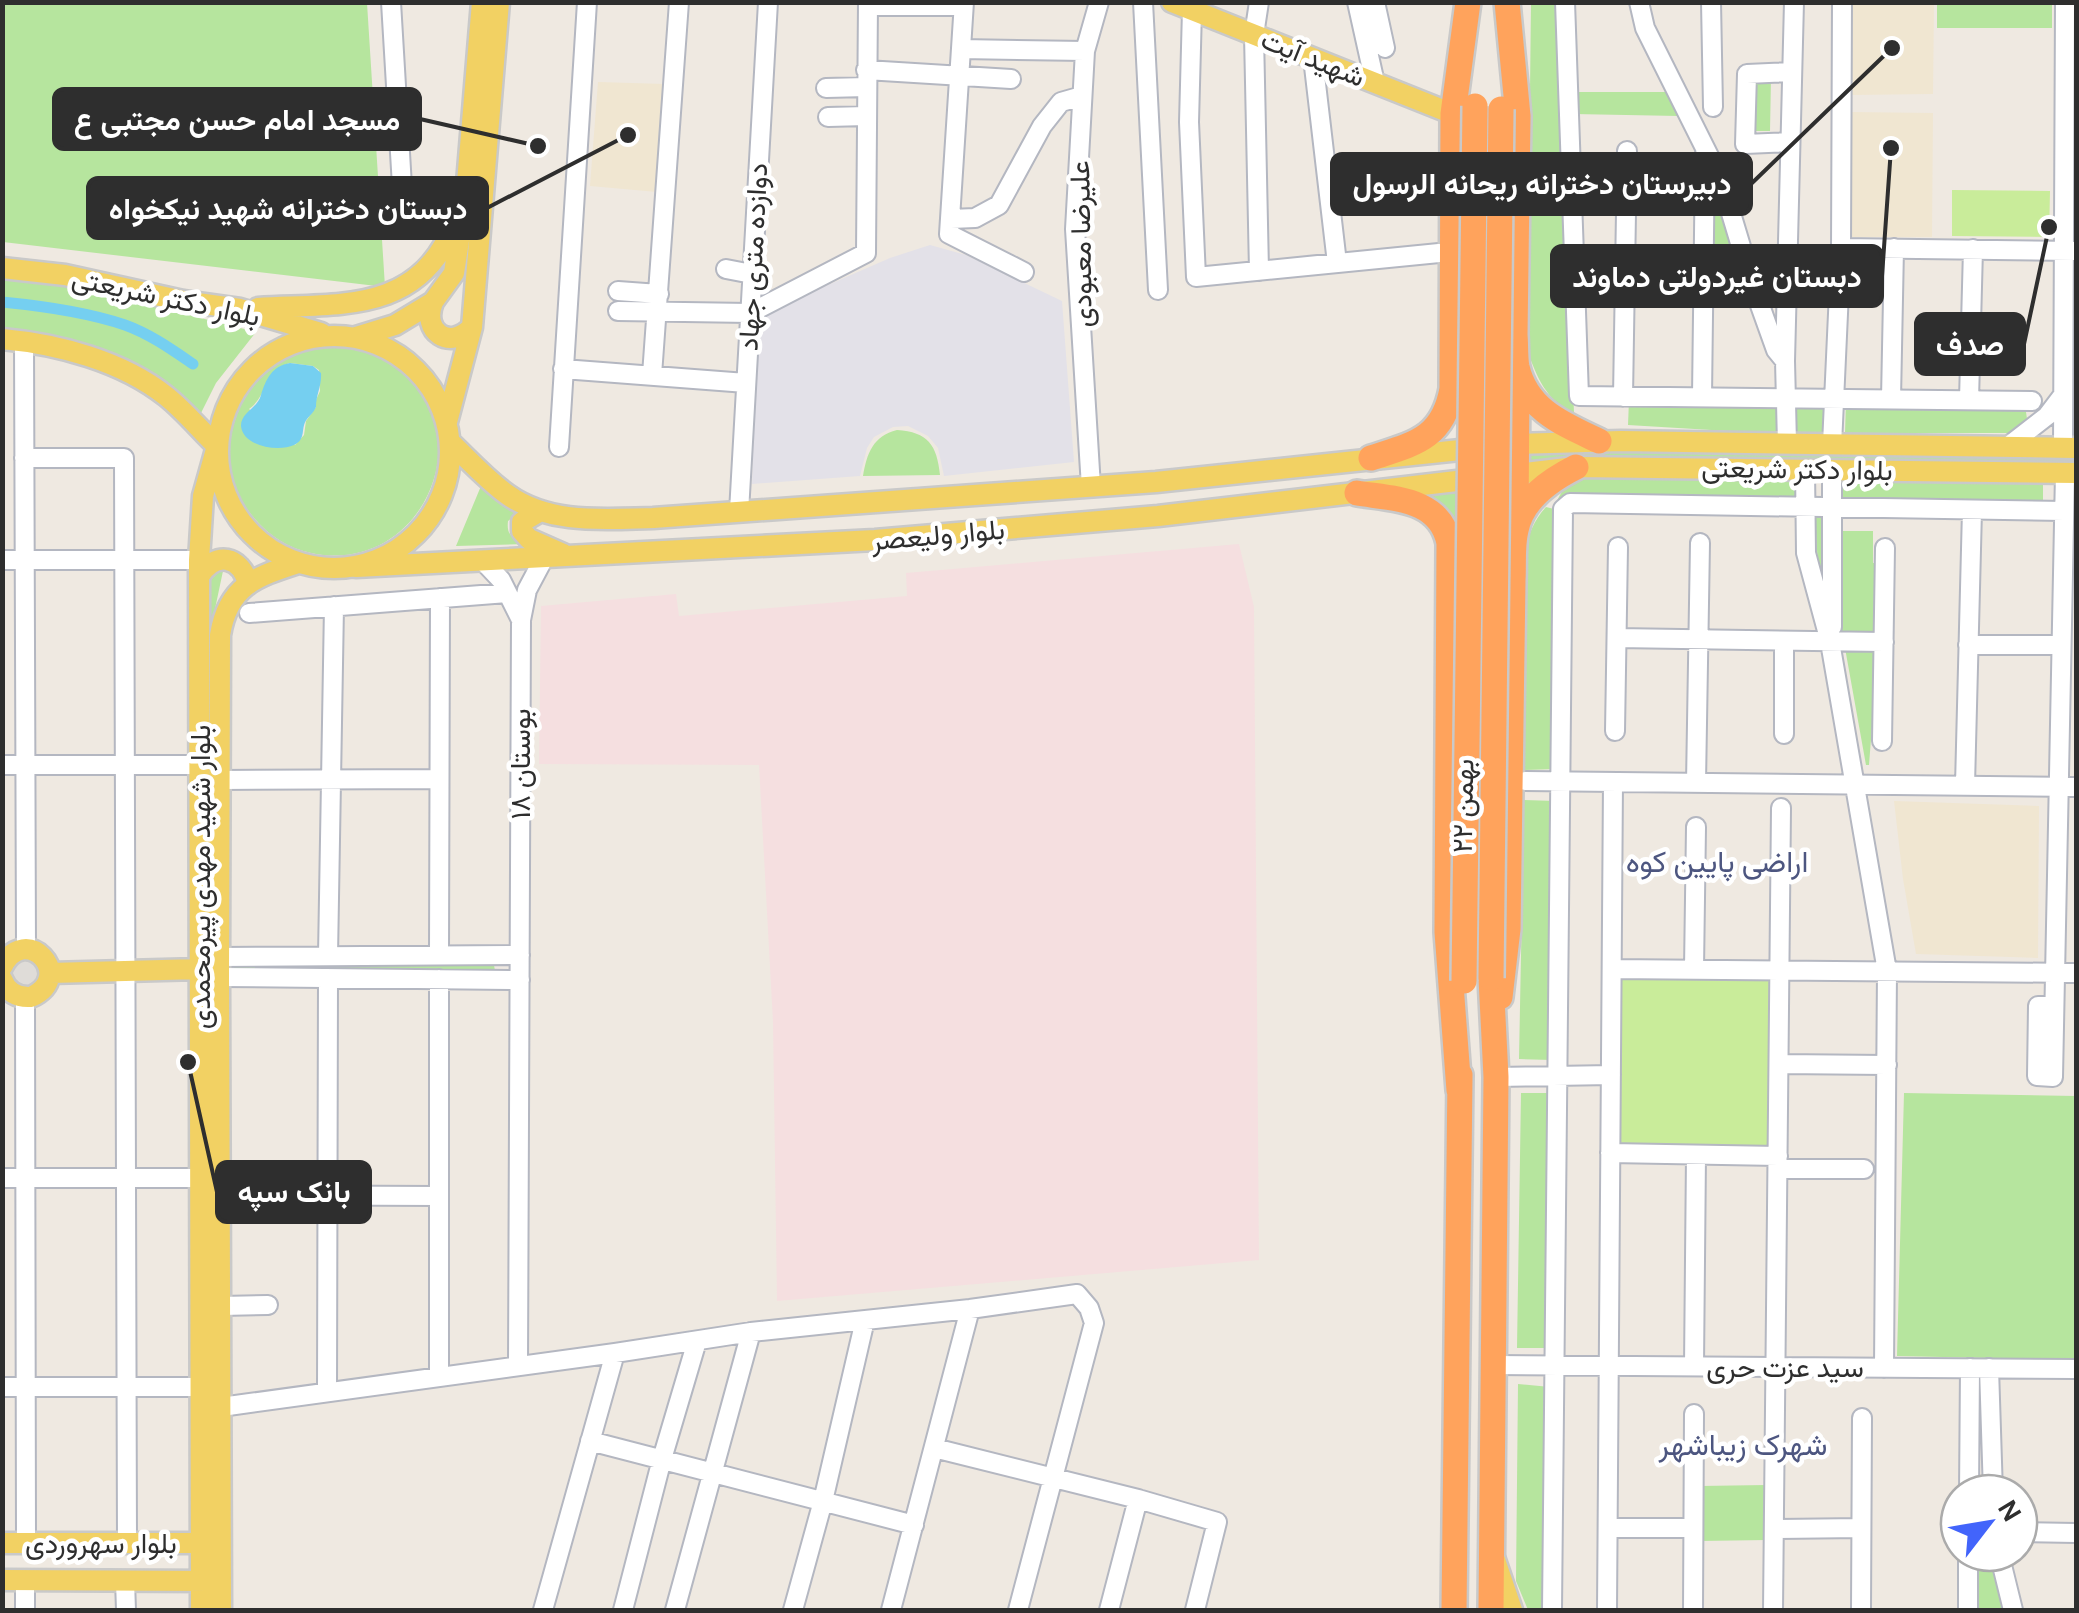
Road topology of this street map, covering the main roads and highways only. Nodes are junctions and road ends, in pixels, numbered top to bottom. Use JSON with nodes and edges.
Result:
{"nodes":[{"id":1,"x":482,"y":2,"type":"edge"},
{"id":2,"x":499,"y":2,"type":"edge"},
{"id":3,"x":1470,"y":2,"type":"edge"},
{"id":4,"x":1505,"y":2,"type":"edge"},
{"id":5,"x":1182,"y":6,"type":"edge"},
{"id":6,"x":1464,"y":110,"type":"junction"},
{"id":7,"x":466,"y":194,"type":"junction"},
{"id":8,"x":2,"y":268,"type":"edge"},
{"id":9,"x":433,"y":302,"type":"junction"},
{"id":10,"x":240,"y":309,"type":"junction"},
{"id":11,"x":472,"y":327,"type":"junction"},
{"id":12,"x":328,"y":335,"type":"junction"},
{"id":13,"x":1452,"y":335,"type":"junction"},
{"id":14,"x":1515,"y":335,"type":"junction"},
{"id":15,"x":355,"y":337,"type":"junction"},
{"id":16,"x":13,"y":340,"type":"edge"},
{"id":17,"x":1517,"y":368,"type":"junction"},
{"id":18,"x":448,"y":432,"type":"junction"},
{"id":19,"x":1598,"y":441,"type":"junction"},
{"id":20,"x":1518,"y":444,"type":"junction"},
{"id":21,"x":218,"y":446,"type":"junction"},
{"id":22,"x":2070,"y":448,"type":"edge"},
{"id":23,"x":1371,"y":458,"type":"junction"},
{"id":24,"x":1576,"y":466,"type":"junction"},
{"id":25,"x":2071,"y":473,"type":"edge"},
{"id":26,"x":1518,"y":474,"type":"junction"},
{"id":27,"x":1156,"y":482,"type":"junction"},
{"id":28,"x":1357,"y":493,"type":"junction"},
{"id":29,"x":539,"y":512,"type":"junction"},
{"id":30,"x":1158,"y":516,"type":"junction"},
{"id":31,"x":1516,"y":528,"type":"junction"},
{"id":32,"x":570,"y":557,"type":"junction"},
{"id":33,"x":298,"y":563,"type":"junction"},
{"id":34,"x":356,"y":567,"type":"junction"},
{"id":35,"x":200,"y":568,"type":"junction"},
{"id":36,"x":1513,"y":580,"type":"junction"},
{"id":37,"x":1449,"y":581,"type":"junction"},
{"id":38,"x":248,"y":583,"type":"junction"},
{"id":39,"x":2,"y":967,"type":"edge"},
{"id":40,"x":213,"y":968,"type":"junction"},
{"id":41,"x":50,"y":973,"type":"junction"},
{"id":42,"x":2,"y":979,"type":"edge"},
{"id":43,"x":1494,"y":1047,"type":"junction"},
{"id":44,"x":1459,"y":1090,"type":"junction"},
{"id":45,"x":171,"y":1542,"type":"junction"},
{"id":46,"x":211,"y":1542,"type":"junction"},
{"id":47,"x":2,"y":1543,"type":"edge"},
{"id":48,"x":1492,"y":1550,"type":"junction"},
{"id":49,"x":2,"y":1580,"type":"edge"},
{"id":50,"x":172,"y":1581,"type":"junction"},
{"id":51,"x":211,"y":1581,"type":"junction"},
{"id":52,"x":201,"y":1610,"type":"edge"},
{"id":53,"x":222,"y":1610,"type":"edge"},
{"id":54,"x":1454,"y":1610,"type":"edge"},
{"id":55,"x":1491,"y":1610,"type":"edge"},
{"id":56,"x":1512,"y":1610,"type":"edge"}],
"edges":[{"from":1,"to":7,"type":"main road"},
{"from":2,"to":11,"type":"main road"},
{"from":3,"to":6,"type":"highway","name":"۲۲ بهمن"},
{"from":4,"to":14,"type":"highway"},
{"from":4,"to":43,"type":"highway","name":"۲۲ بهمن","bridge":true},
{"from":5,"to":6,"type":"main road","name":"شهید آیت"},
{"from":6,"to":13,"type":"highway"},
{"from":6,"to":44,"type":"highway","name":"۲۲ بهمن","bridge":true},
{"from":7,"to":9,"type":"main road"},
{"from":7,"to":10,"type":"main road"},
{"from":8,"to":10,"type":"main road","name":"بلوار دکتر شریعتی"},
{"from":9,"to":11,"type":"main road"},
{"from":9,"to":15,"type":"main road"},
{"from":10,"to":12,"type":"main road","name":"بلوار دکتر شریعتی"},
{"from":11,"to":18,"type":"main road"},
{"from":12,"to":15,"type":"main road"},
{"from":12,"to":21,"type":"main road"},
{"from":13,"to":14,"type":"highway"},
{"from":13,"to":23,"type":"highway"},
{"from":14,"to":17,"type":"highway"},
{"from":15,"to":18,"type":"main road"},
{"from":16,"to":21,"type":"main road"},
{"from":17,"to":19,"type":"highway"},
{"from":17,"to":20,"type":"highway"},
{"from":18,"to":29,"type":"main road","name":"بلوار ولیعصر"},
{"from":18,"to":34,"type":"main road"},
{"from":19,"to":20,"type":"main road","name":"بلوار دکتر شریعتی"},
{"from":19,"to":22,"type":"main road","name":"بلوار دکتر شریعتی"},
{"from":20,"to":23,"type":"main road","name":"بلوار ولیعصر"},
{"from":20,"to":26,"type":"highway"},
{"from":21,"to":33,"type":"main road"},
{"from":21,"to":35,"type":"main road","name":"بلوار شهید مهدی پیرمحمدی"},
{"from":23,"to":27,"type":"main road","name":"بلوار ولیعصر"},
{"from":24,"to":25,"type":"main road","name":"بلوار دکتر شریعتی"},
{"from":24,"to":26,"type":"main road","name":"بلوار دکتر شریعتی"},
{"from":24,"to":31,"type":"highway"},
{"from":26,"to":28,"type":"main road","name":"بلوار ولیعصر"},
{"from":26,"to":31,"type":"highway"},
{"from":27,"to":29,"type":"main road","name":"بلوار ولیعصر"},
{"from":27,"to":30,"type":"main road"},
{"from":28,"to":30,"type":"main road","name":"بلوار ولیعصر"},
{"from":28,"to":37,"type":"highway"},
{"from":29,"to":32,"type":"main road"},
{"from":30,"to":32,"type":"main road","name":"بلوار ولیعصر"},
{"from":31,"to":36,"type":"highway"},
{"from":32,"to":34,"type":"main road","name":"بلوار ولیعصر"},
{"from":33,"to":34,"type":"main road"},
{"from":33,"to":38,"type":"main road"},
{"from":35,"to":38,"type":"main road"},
{"from":35,"to":40,"type":"main road","name":"بلوار شهید مهدی پیرمحمدی"},
{"from":36,"to":37,"type":"highway"},
{"from":36,"to":43,"type":"highway"},
{"from":37,"to":44,"type":"highway"},
{"from":38,"to":40,"type":"main road","name":"بلوار شهید مهدی پیرمحمدی"},
{"from":39,"to":41,"type":"main road"},
{"from":40,"to":41,"type":"main road"},
{"from":40,"to":46,"type":"main road","name":"بلوار شهید مهدی پیرمحمدی"},
{"from":40,"to":46,"type":"main road","name":"بلوار شهید مهدی پیرمحمدی"},
{"from":41,"to":42,"type":"main road"},
{"from":43,"to":48,"type":"highway","name":"۲۲ بهمن"},
{"from":44,"to":54,"type":"highway","name":"۲۲ بهمن"},
{"from":45,"to":46,"type":"main road","name":"بلوار سهروردی"},
{"from":45,"to":47,"type":"main road","name":"بلوار سهروردی"},
{"from":45,"to":50,"type":"main road"},
{"from":46,"to":51,"type":"main road","name":"بلوار شهید مهدی پیرمحمدی"},
{"from":48,"to":55,"type":"highway","name":"۲۲ بهمن"},
{"from":48,"to":56,"type":"main road"},
{"from":49,"to":50,"type":"main road","name":"بلوار سهروردی"},
{"from":50,"to":51,"type":"main road","name":"بلوار سهروردی"},
{"from":51,"to":52,"type":"main road","name":"بلوار شهید مهدی پیرمحمدی"},
{"from":51,"to":53,"type":"main road","name":"بلوار شهید مهدی پیرمحمدی"}]}
